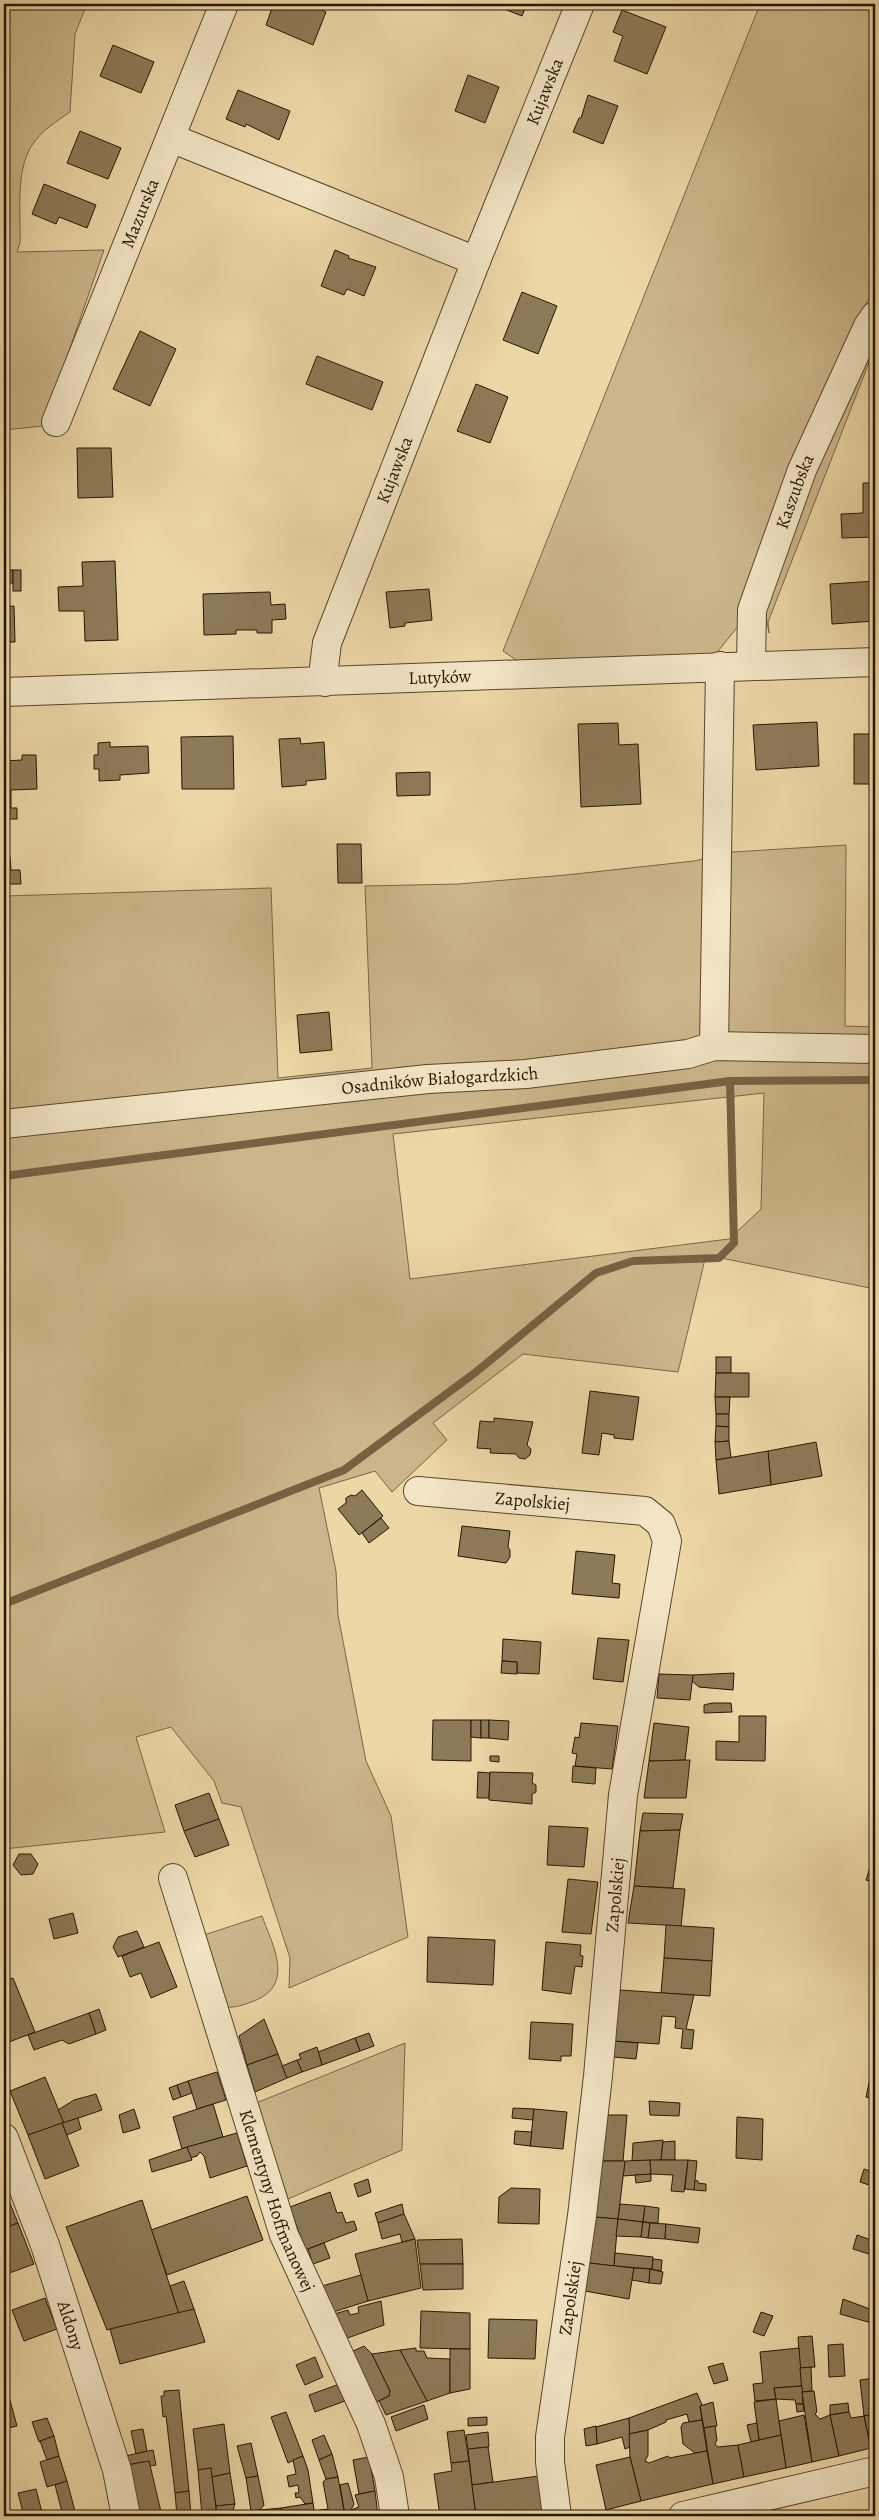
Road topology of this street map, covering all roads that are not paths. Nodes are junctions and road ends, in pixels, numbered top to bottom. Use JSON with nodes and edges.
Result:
{"nodes":[{"id":1,"x":224,"y":4,"type":"edge"},
{"id":2,"x":580,"y":4,"type":"edge"},
{"id":3,"x":171,"y":138,"type":"junction"},
{"id":4,"x":476,"y":261,"type":"junction"},
{"id":5,"x":873,"y":316,"type":"edge"},
{"id":6,"x":56,"y":422,"type":"dead end"},
{"id":7,"x":875,"y":662,"type":"edge"},
{"id":8,"x":751,"y":665,"type":"junction"},
{"id":9,"x":720,"y":666,"type":"junction"},
{"id":10,"x":325,"y":682,"type":"junction"},
{"id":11,"x":4,"y":692,"type":"edge"},
{"id":12,"x":714,"y":1046,"type":"junction"},
{"id":13,"x":875,"y":1049,"type":"edge"},
{"id":14,"x":4,"y":1124,"type":"edge"},
{"id":15,"x":418,"y":1491,"type":"dead end"},
{"id":16,"x":173,"y":1878,"type":"dead end"},
{"id":17,"x":4,"y":2138,"type":"edge"},
{"id":18,"x":875,"y":2471,"type":"edge"},
{"id":19,"x":742,"y":2509,"type":"edge"},
{"id":20,"x":126,"y":2516,"type":"edge"},
{"id":21,"x":395,"y":2516,"type":"edge"},
{"id":22,"x":557,"y":2516,"type":"edge"},
{"id":23,"x":683,"y":2516,"type":"edge"}],
"edges":[{"from":1,"to":3,"type":"street","name":"Mazurska"},
{"from":2,"to":4,"type":"street","name":"Kujawska"},
{"from":3,"to":4,"type":"street"},
{"from":3,"to":6,"type":"street","name":"Mazurska"},
{"from":4,"to":10,"type":"street","name":"Kujawska"},
{"from":5,"to":8,"type":"street","name":"Kaszubska"},
{"from":7,"to":8,"type":"street","name":"Lutyków"},
{"from":8,"to":9,"type":"street","name":"Lutyków"},
{"from":9,"to":10,"type":"street","name":"Lutyków"},
{"from":9,"to":12,"type":"street"},
{"from":10,"to":11,"type":"street","name":"Lutyków"},
{"from":12,"to":13,"type":"street","name":"Osadników Białogardzkich"},
{"from":12,"to":14,"type":"street","name":"Osadników Białogardzkich"},
{"from":15,"to":22,"type":"street","name":"Zapolskiej"},
{"from":16,"to":21,"type":"street","name":"Klementyny Hoffmanowej"},
{"from":17,"to":20,"type":"street","name":"Aldony"},
{"from":18,"to":19,"type":"street"},
{"from":19,"to":23,"type":"street"}]}
